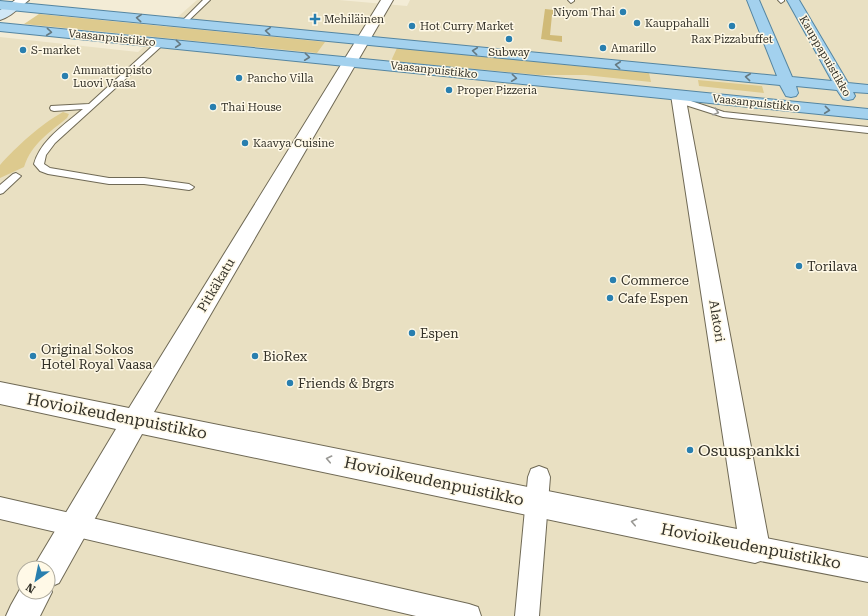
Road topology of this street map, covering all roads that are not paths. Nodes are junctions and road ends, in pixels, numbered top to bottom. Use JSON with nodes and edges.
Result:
{"nodes":[{"id":1,"x":207,"y":0,"type":"edge"},
{"id":2,"x":387,"y":0,"type":"edge"},
{"id":3,"x":753,"y":0,"type":"edge"},
{"id":4,"x":785,"y":0,"type":"edge"},
{"id":5,"x":15,"y":2,"type":"edge"},
{"id":6,"x":0,"y":4,"type":"edge"},
{"id":7,"x":0,"y":16,"type":"edge"},
{"id":8,"x":183,"y":23,"type":"junction"},
{"id":9,"x":0,"y":27,"type":"edge"},
{"id":10,"x":363,"y":40,"type":"junction"},
{"id":11,"x":161,"y":43,"type":"junction"},
{"id":12,"x":350,"y":62,"type":"junction"},
{"id":13,"x":787,"y":81,"type":"junction"},
{"id":14,"x":842,"y":86,"type":"junction"},
{"id":15,"x":868,"y":89,"type":"edge"},
{"id":16,"x":674,"y":96,"type":"junction"},
{"id":17,"x":797,"y":107,"type":"junction"},
{"id":18,"x":54,"y":108,"type":"dead end"},
{"id":19,"x":88,"y":108,"type":"junction"},
{"id":20,"x":862,"y":113,"type":"edge"},
{"id":21,"x":868,"y":130,"type":"edge"},
{"id":22,"x":16,"y":176,"type":"dead end"},
{"id":23,"x":189,"y":187,"type":"dead end"},
{"id":24,"x":0,"y":191,"type":"edge"},
{"id":25,"x":0,"y":392,"type":"edge"},
{"id":26,"x":136,"y":420,"type":"junction"},
{"id":27,"x":538,"y":490,"type":"junction"},
{"id":28,"x":0,"y":508,"type":"edge"},
{"id":29,"x":74,"y":526,"type":"junction"},
{"id":30,"x":755,"y":548,"type":"junction"},
{"id":31,"x":55,"y":560,"type":"edge"},
{"id":32,"x":868,"y":570,"type":"edge"},
{"id":33,"x":31,"y":600,"type":"edge"},
{"id":34,"x":22,"y":616,"type":"edge"},
{"id":35,"x":469,"y":616,"type":"edge"},
{"id":36,"x":527,"y":616,"type":"edge"}],
"edges":[{"from":1,"to":8,"type":"lane"},
{"from":2,"to":10,"type":"street","name":"Pitkäkatu"},
{"from":3,"to":13,"type":"main road"},
{"from":4,"to":14,"type":"main road","name":"Kauppapuistikko"},
{"from":5,"to":6,"type":"main road","name":"Vaasanpuistikko"},
{"from":5,"to":7,"type":"main road"},
{"from":8,"to":5,"type":"main road","name":"Vaasanpuistikko","one_way":true},
{"from":10,"to":8,"type":"main road","name":"Vaasanpuistikko","one_way":true},
{"from":9,"to":11,"type":"main road","name":"Vaasanpuistikko","one_way":true},
{"from":10,"to":12,"type":"street","name":"Pitkäkatu"},
{"from":13,"to":10,"type":"main road","name":"Vaasanpuistikko","one_way":true},
{"from":11,"to":12,"type":"main road","name":"Vaasanpuistikko","one_way":true},
{"from":11,"to":19,"type":"lane"},
{"from":12,"to":16,"type":"main road","name":"Vaasanpuistikko","one_way":true},
{"from":12,"to":26,"type":"street","name":"Pitkäkatu"},
{"from":13,"to":14,"type":"main road","name":"Vaasanpuistikko"},
{"from":13,"to":17,"type":"main road"},
{"from":14,"to":15,"type":"main road","name":"Vaasanpuistikko"},
{"from":14,"to":20,"type":"main road","name":"Kauppapuistikko"},
{"from":16,"to":17,"type":"main road","name":"Vaasanpuistikko"},
{"from":16,"to":21,"type":"lane","one_way":true},
{"from":16,"to":30,"type":"street","name":"Alatori"},
{"from":17,"to":20,"type":"main road","name":"Vaasanpuistikko","one_way":true},
{"from":18,"to":19,"type":"lane"},
{"from":19,"to":23,"type":"lane"},
{"from":22,"to":24,"type":"lane"},
{"from":25,"to":26,"type":"street","name":"Hovioikeudenpuistikko"},
{"from":27,"to":26,"type":"street","name":"Hovioikeudenpuistikko","one_way":true},
{"from":26,"to":29,"type":"street","name":"Pitkäkatu"},
{"from":30,"to":27,"type":"street","name":"Hovioikeudenpuistikko","one_way":true},
{"from":27,"to":36,"type":"street"},
{"from":28,"to":29,"type":"street"},
{"from":29,"to":31,"type":"street","name":"Pitkäkatu"},
{"from":29,"to":35,"type":"street"},
{"from":30,"to":32,"type":"street","name":"Hovioikeudenpuistikko"},
{"from":33,"to":34,"type":"street"}]}
